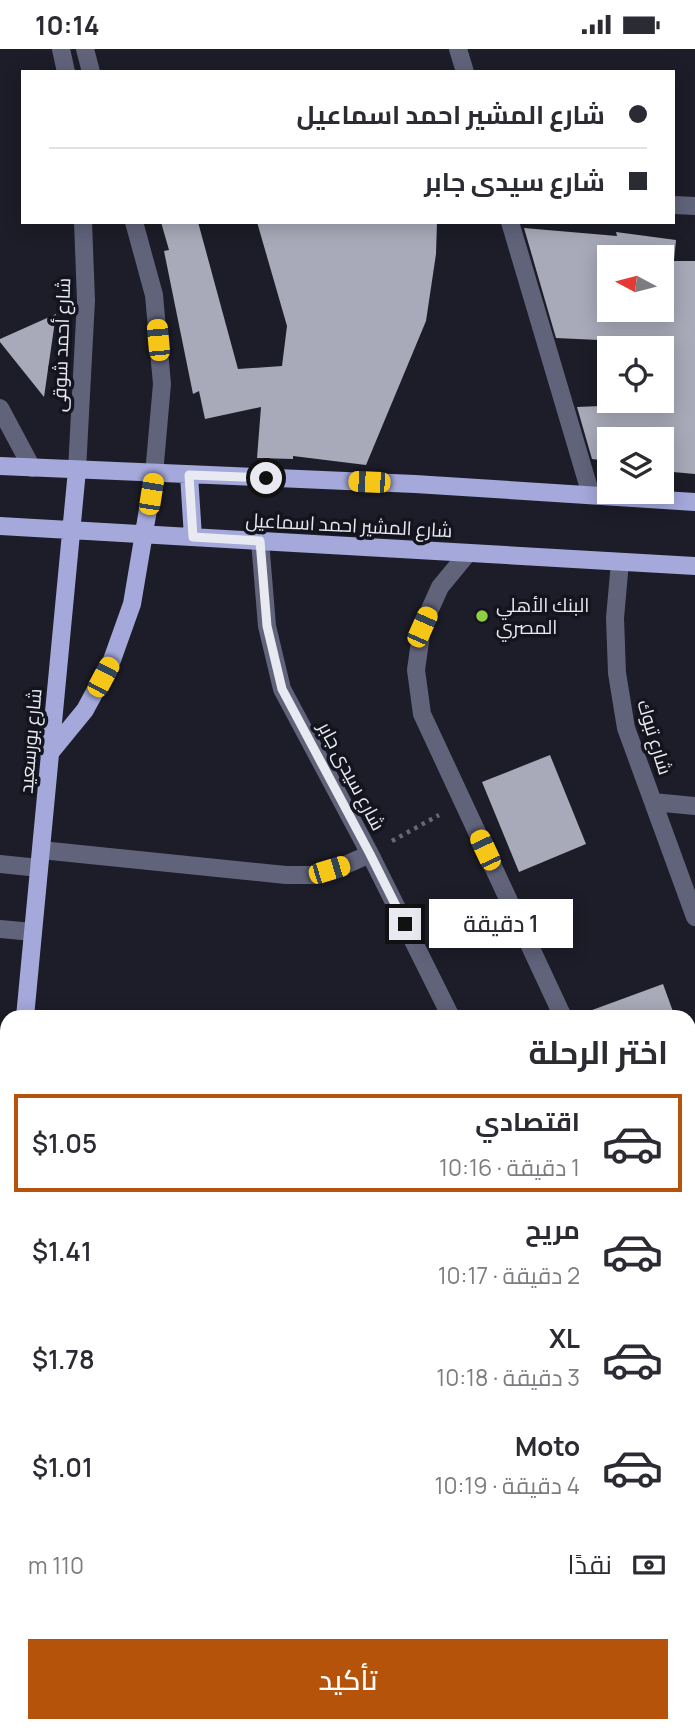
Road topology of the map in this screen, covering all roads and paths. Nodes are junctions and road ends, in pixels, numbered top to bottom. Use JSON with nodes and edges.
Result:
{"nodes":[{"id":1,"x":61,"y":49,"type":"edge"},
{"id":2,"x":85,"y":49,"type":"edge"},
{"id":3,"x":458,"y":49,"type":"edge"},
{"id":4,"x":66,"y":70,"type":"edge"},
{"id":5,"x":90,"y":70,"type":"edge"},
{"id":6,"x":464,"y":70,"type":"edge"},
{"id":7,"x":675,"y":205,"type":"edge"},
{"id":8,"x":695,"y":206,"type":"edge"},
{"id":9,"x":83,"y":224,"type":"edge"},
{"id":10,"x":135,"y":224,"type":"edge"},
{"id":11,"x":511,"y":224,"type":"edge"},
{"id":12,"x":0,"y":408,"type":"edge"},
{"id":13,"x":0,"y":466,"type":"edge"},
{"id":14,"x":32,"y":468,"type":"junction"},
{"id":15,"x":77,"y":470,"type":"junction"},
{"id":16,"x":154,"y":474,"type":"junction"},
{"id":17,"x":189,"y":475,"type":"junction"},
{"id":18,"x":591,"y":495,"type":"junction"},
{"id":19,"x":695,"y":502,"type":"edge"},
{"id":20,"x":0,"y":526,"type":"edge"},
{"id":21,"x":71,"y":530,"type":"junction"},
{"id":22,"x":145,"y":534,"type":"junction"},
{"id":23,"x":193,"y":537,"type":"junction"},
{"id":24,"x":260,"y":541,"type":"junction"},
{"id":25,"x":468,"y":553,"type":"junction"},
{"id":26,"x":620,"y":562,"type":"junction"},
{"id":27,"x":695,"y":566,"type":"edge"},
{"id":28,"x":50,"y":754,"type":"junction"},
{"id":29,"x":463,"y":802,"type":"junction"},
{"id":30,"x":653,"y":802,"type":"junction"},
{"id":31,"x":695,"y":806,"type":"edge"},
{"id":32,"x":370,"y":854,"type":"junction"},
{"id":33,"x":40,"y":859,"type":"junction"},
{"id":34,"x":0,"y":865,"type":"edge"},
{"id":35,"x":695,"y":918,"type":"edge"},
{"id":36,"x":0,"y":929,"type":"edge"},
{"id":37,"x":33,"y":932,"type":"junction"},
{"id":38,"x":26,"y":1010,"type":"edge"},
{"id":39,"x":448,"y":1010,"type":"edge"},
{"id":40,"x":560,"y":1010,"type":"edge"}],
"edges":[{"from":1,"to":4,"type":"street"},
{"from":2,"to":5,"type":"street"},
{"from":3,"to":6,"type":"street"},
{"from":7,"to":8,"type":"street"},
{"from":9,"to":15,"type":"street","name":"شارع أحمد شوقى"},
{"from":10,"to":16,"type":"street"},
{"from":11,"to":18,"type":"street"},
{"from":12,"to":14,"type":"street"},
{"from":13,"to":14,"type":"main road"},
{"from":14,"to":15,"type":"main road"},
{"from":15,"to":16,"type":"main road"},
{"from":15,"to":21,"type":"main road","name":"شارع بورسعيد"},
{"from":16,"to":17,"type":"main road"},
{"from":16,"to":22,"type":"main road"},
{"from":17,"to":18,"type":"main road"},
{"from":17,"to":23,"type":"main road"},
{"from":18,"to":19,"type":"main road"},
{"from":20,"to":21,"type":"main road","name":"شارع المشير احمد اسماعيل"},
{"from":21,"to":22,"type":"main road","name":"شارع المشير احمد اسماعيل"},
{"from":21,"to":28,"type":"main road","name":"شارع بورسعيد"},
{"from":22,"to":23,"type":"main road","name":"شارع المشير احمد اسماعيل"},
{"from":22,"to":28,"type":"main road"},
{"from":23,"to":24,"type":"main road","name":"شارع المشير احمد اسماعيل"},
{"from":24,"to":25,"type":"main road","name":"شارع المشير احمد اسماعيل"},
{"from":24,"to":32,"type":"street","name":"شارع سيدى جابر"},
{"from":25,"to":26,"type":"main road","name":"شارع المشير احمد اسماعيل"},
{"from":25,"to":29,"type":"street"},
{"from":26,"to":27,"type":"main road","name":"شارع المشير احمد اسماعيل"},
{"from":26,"to":30,"type":"street","name":"شارع تبوك"},
{"from":28,"to":33,"type":"main road","name":"شارع بورسعيد"},
{"from":29,"to":32,"type":"path"},
{"from":29,"to":40,"type":"street"},
{"from":30,"to":31,"type":"street"},
{"from":30,"to":35,"type":"street","name":"شارع تبوك"},
{"from":32,"to":33,"type":"street"},
{"from":32,"to":39,"type":"street","name":"شارع سيدى جابر"},
{"from":33,"to":34,"type":"street"},
{"from":33,"to":37,"type":"main road","name":"شارع بورسعيد"},
{"from":36,"to":37,"type":"street"},
{"from":37,"to":38,"type":"main road","name":"شارع بورسعيد"}]}
